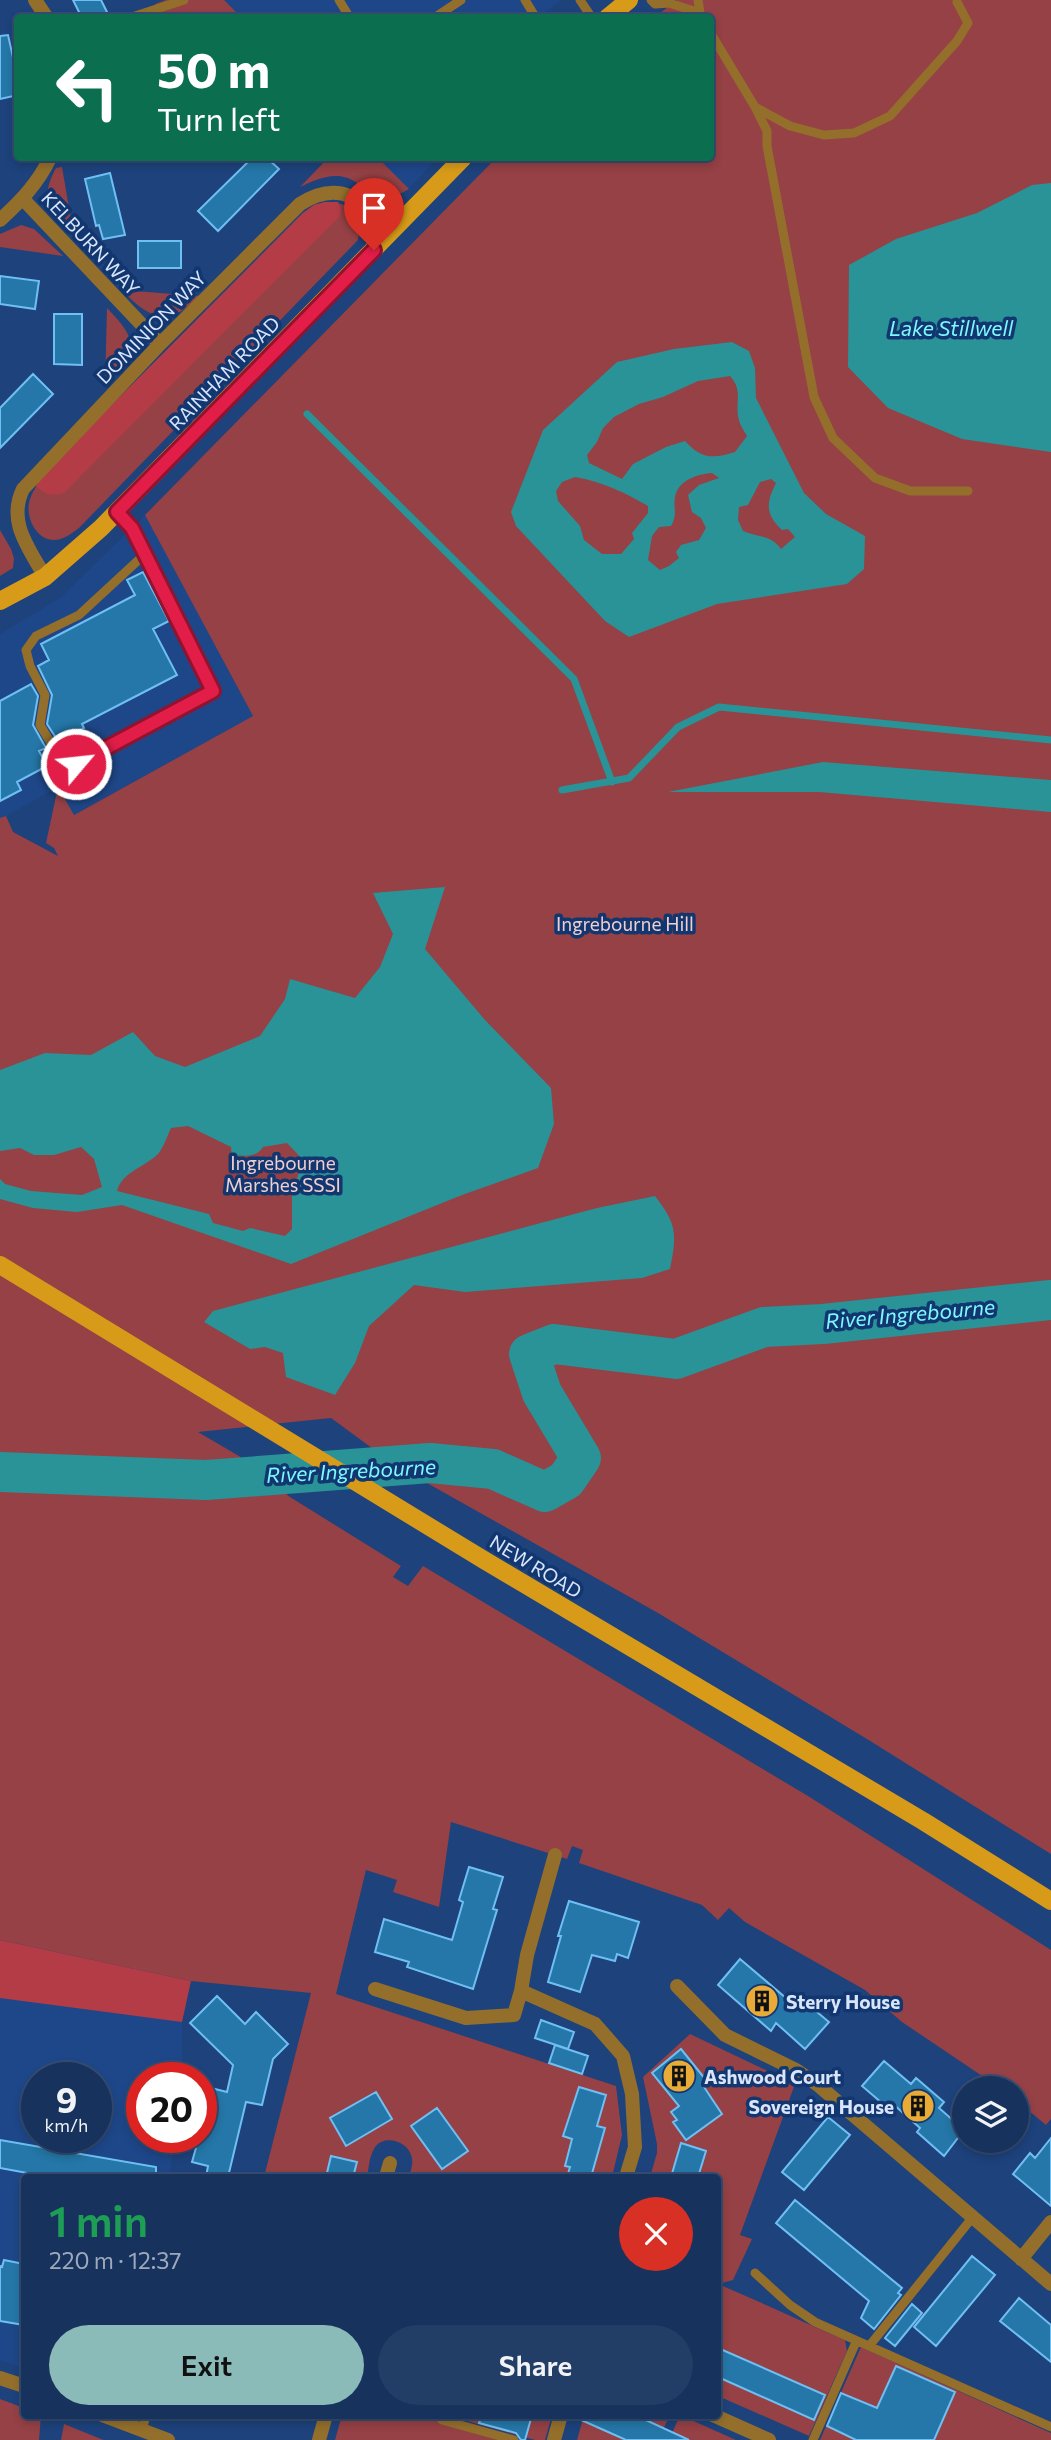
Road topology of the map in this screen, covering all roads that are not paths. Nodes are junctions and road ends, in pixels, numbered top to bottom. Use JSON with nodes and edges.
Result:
{"nodes":[{"id":1,"x":184,"y":0,"type":"edge"},
{"id":2,"x":461,"y":0,"type":"edge"},
{"id":3,"x":629,"y":0,"type":"edge"},
{"id":4,"x":652,"y":0,"type":"edge"},
{"id":5,"x":957,"y":2,"type":"dead end"},
{"id":6,"x":141,"y":14,"type":"edge"},
{"id":7,"x":440,"y":14,"type":"edge"},
{"id":8,"x":612,"y":14,"type":"edge"},
{"id":9,"x":698,"y":14,"type":"edge"},
{"id":10,"x":714,"y":39,"type":"edge"},
{"id":11,"x":755,"y":107,"type":"junction"},
{"id":12,"x":49,"y":161,"type":"edge"},
{"id":13,"x":460,"y":161,"type":"edge"},
{"id":14,"x":23,"y":199,"type":"junction"},
{"id":15,"x":0,"y":219,"type":"edge"},
{"id":16,"x":392,"y":231,"type":"junction"},
{"id":17,"x":160,"y":344,"type":"junction"},
{"id":18,"x":968,"y":491,"type":"dead end"},
{"id":19,"x":117,"y":512,"type":"junction"},
{"id":20,"x":145,"y":554,"type":"junction"},
{"id":21,"x":45,"y":577,"type":"junction"},
{"id":22,"x":0,"y":601,"type":"edge"},
{"id":23,"x":0,"y":1265,"type":"edge"},
{"id":24,"x":555,"y":1855,"type":"dead end"},
{"id":25,"x":1051,"y":1901,"type":"edge"},
{"id":26,"x":677,"y":1986,"type":"dead end"},
{"id":27,"x":375,"y":1989,"type":"dead end"},
{"id":28,"x":522,"y":1991,"type":"junction"},
{"id":29,"x":627,"y":2174,"type":"edge"},
{"id":30,"x":972,"y":2218,"type":"junction"},
{"id":31,"x":1051,"y":2222,"type":"edge"},
{"id":32,"x":1021,"y":2259,"type":"junction"},
{"id":33,"x":755,"y":2273,"type":"dead end"},
{"id":34,"x":1051,"y":2284,"type":"edge"},
{"id":35,"x":856,"y":2342,"type":"junction"},
{"id":36,"x":870,"y":2344,"type":"junction"},
{"id":37,"x":0,"y":2378,"type":"edge"},
{"id":38,"x":21,"y":2385,"type":"edge"},
{"id":39,"x":114,"y":2419,"type":"edge"},
{"id":40,"x":145,"y":2419,"type":"edge"},
{"id":41,"x":325,"y":2419,"type":"edge"},
{"id":42,"x":442,"y":2419,"type":"edge"},
{"id":43,"x":560,"y":2419,"type":"edge"},
{"id":44,"x":721,"y":2419,"type":"edge"},
{"id":45,"x":1051,"y":2427,"type":"edge"},
{"id":46,"x":142,"y":2430,"type":"junction"},
{"id":47,"x":168,"y":2440,"type":"edge"},
{"id":48,"x":319,"y":2440,"type":"edge"},
{"id":49,"x":514,"y":2440,"type":"edge"},
{"id":50,"x":554,"y":2440,"type":"edge"},
{"id":51,"x":769,"y":2440,"type":"edge"},
{"id":52,"x":813,"y":2440,"type":"edge"}],
"edges":[{"from":1,"to":6,"type":"lane"},
{"from":2,"to":7,"type":"lane"},
{"from":3,"to":8,"type":"main road"},
{"from":4,"to":9,"type":"lane"},
{"from":5,"to":11,"type":"lane"},
{"from":10,"to":11,"type":"lane"},
{"from":11,"to":18,"type":"lane"},
{"from":12,"to":14,"type":"street"},
{"from":13,"to":16,"type":"main road","name":"RAINHAM ROAD"},
{"from":14,"to":15,"type":"street"},
{"from":14,"to":17,"type":"street","name":"KELBURN WAY"},
{"from":16,"to":17,"type":"street","name":"DOMINION WAY"},
{"from":16,"to":19,"type":"main road","name":"RAINHAM ROAD"},
{"from":17,"to":21,"type":"street","name":"DOMINION WAY"},
{"from":19,"to":20,"type":"lane"},
{"from":19,"to":21,"type":"main road","name":"RAINHAM ROAD"},
{"from":20,"to":20,"type":"lane"},
{"from":21,"to":22,"type":"main road","name":"RAINHAM ROAD"},
{"from":23,"to":25,"type":"main road","name":"NEW ROAD"},
{"from":24,"to":28,"type":"street"},
{"from":26,"to":30,"type":"street"},
{"from":27,"to":28,"type":"street"},
{"from":28,"to":29,"type":"street"},
{"from":30,"to":32,"type":"street"},
{"from":30,"to":36,"type":"lane"},
{"from":31,"to":32,"type":"street"},
{"from":32,"to":34,"type":"street"},
{"from":33,"to":35,"type":"lane"},
{"from":35,"to":36,"type":"lane"},
{"from":35,"to":52,"type":"lane"},
{"from":36,"to":45,"type":"lane"},
{"from":37,"to":38,"type":"street"},
{"from":39,"to":46,"type":"street"},
{"from":40,"to":46,"type":"lane"},
{"from":41,"to":48,"type":"street"},
{"from":42,"to":49,"type":"lane"},
{"from":43,"to":50,"type":"street"},
{"from":44,"to":51,"type":"street"},
{"from":46,"to":47,"type":"street"}]}
